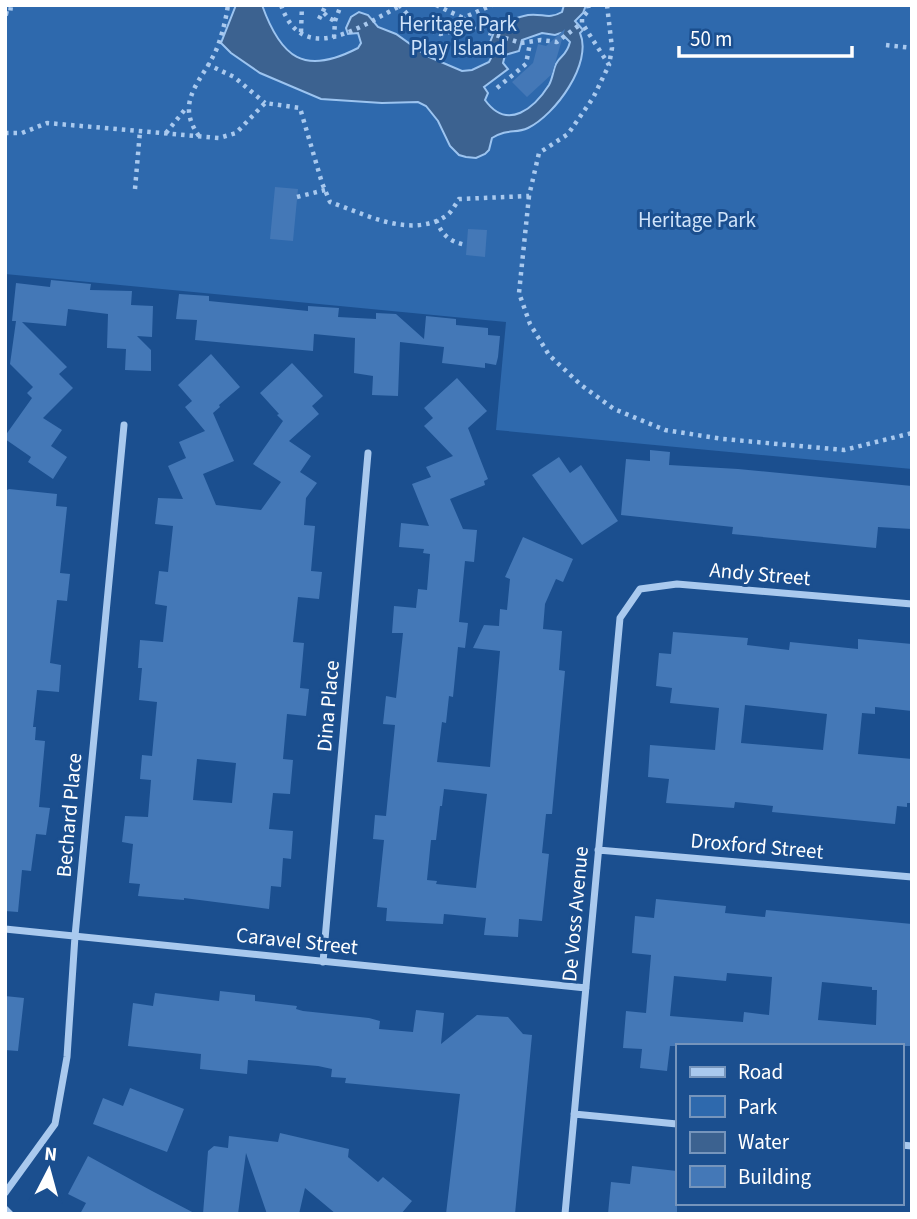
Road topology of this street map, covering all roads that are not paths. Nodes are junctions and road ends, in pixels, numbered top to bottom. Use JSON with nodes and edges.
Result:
{"nodes":[{"id":1,"x":124,"y":425,"type":"dead end"},
{"id":2,"x":368,"y":453,"type":"dead end"},
{"id":3,"x":912,"y":604,"type":"edge"},
{"id":4,"x":620,"y":618,"type":"joint"},
{"id":5,"x":598,"y":850,"type":"junction"},
{"id":6,"x":912,"y":877,"type":"edge"},
{"id":7,"x":5,"y":929,"type":"edge"},
{"id":8,"x":75,"y":936,"type":"junction"},
{"id":9,"x":323,"y":962,"type":"junction"},
{"id":10,"x":586,"y":988,"type":"junction"},
{"id":11,"x":574,"y":1114,"type":"junction"},
{"id":12,"x":676,"y":1124,"type":"edge"},
{"id":13,"x":5,"y":1193,"type":"edge"},
{"id":14,"x":5,"y":1209,"type":"edge"},
{"id":15,"x":10,"y":1214,"type":"edge"},
{"id":16,"x":565,"y":1214,"type":"edge"}],
"edges":[{"from":1,"to":8,"type":"street","name":"Bechard Place"},
{"from":2,"to":9,"type":"street","name":"Dina Place"},
{"from":3,"to":4,"type":"street","name":"Andy Street"},
{"from":4,"to":5,"type":"street","name":"De Voss Avenue"},
{"from":5,"to":6,"type":"street","name":"Droxford Street"},
{"from":5,"to":10,"type":"street","name":"De Voss Avenue"},
{"from":7,"to":8,"type":"street","name":"Caravel Street"},
{"from":8,"to":9,"type":"street","name":"Caravel Street"},
{"from":8,"to":13,"type":"street","name":"Bechard Place"},
{"from":9,"to":10,"type":"street","name":"Caravel Street"},
{"from":10,"to":11,"type":"street","name":"De Voss Avenue"},
{"from":11,"to":12,"type":"street"},
{"from":11,"to":16,"type":"street","name":"De Voss Avenue"},
{"from":14,"to":15,"type":"street"}]}
